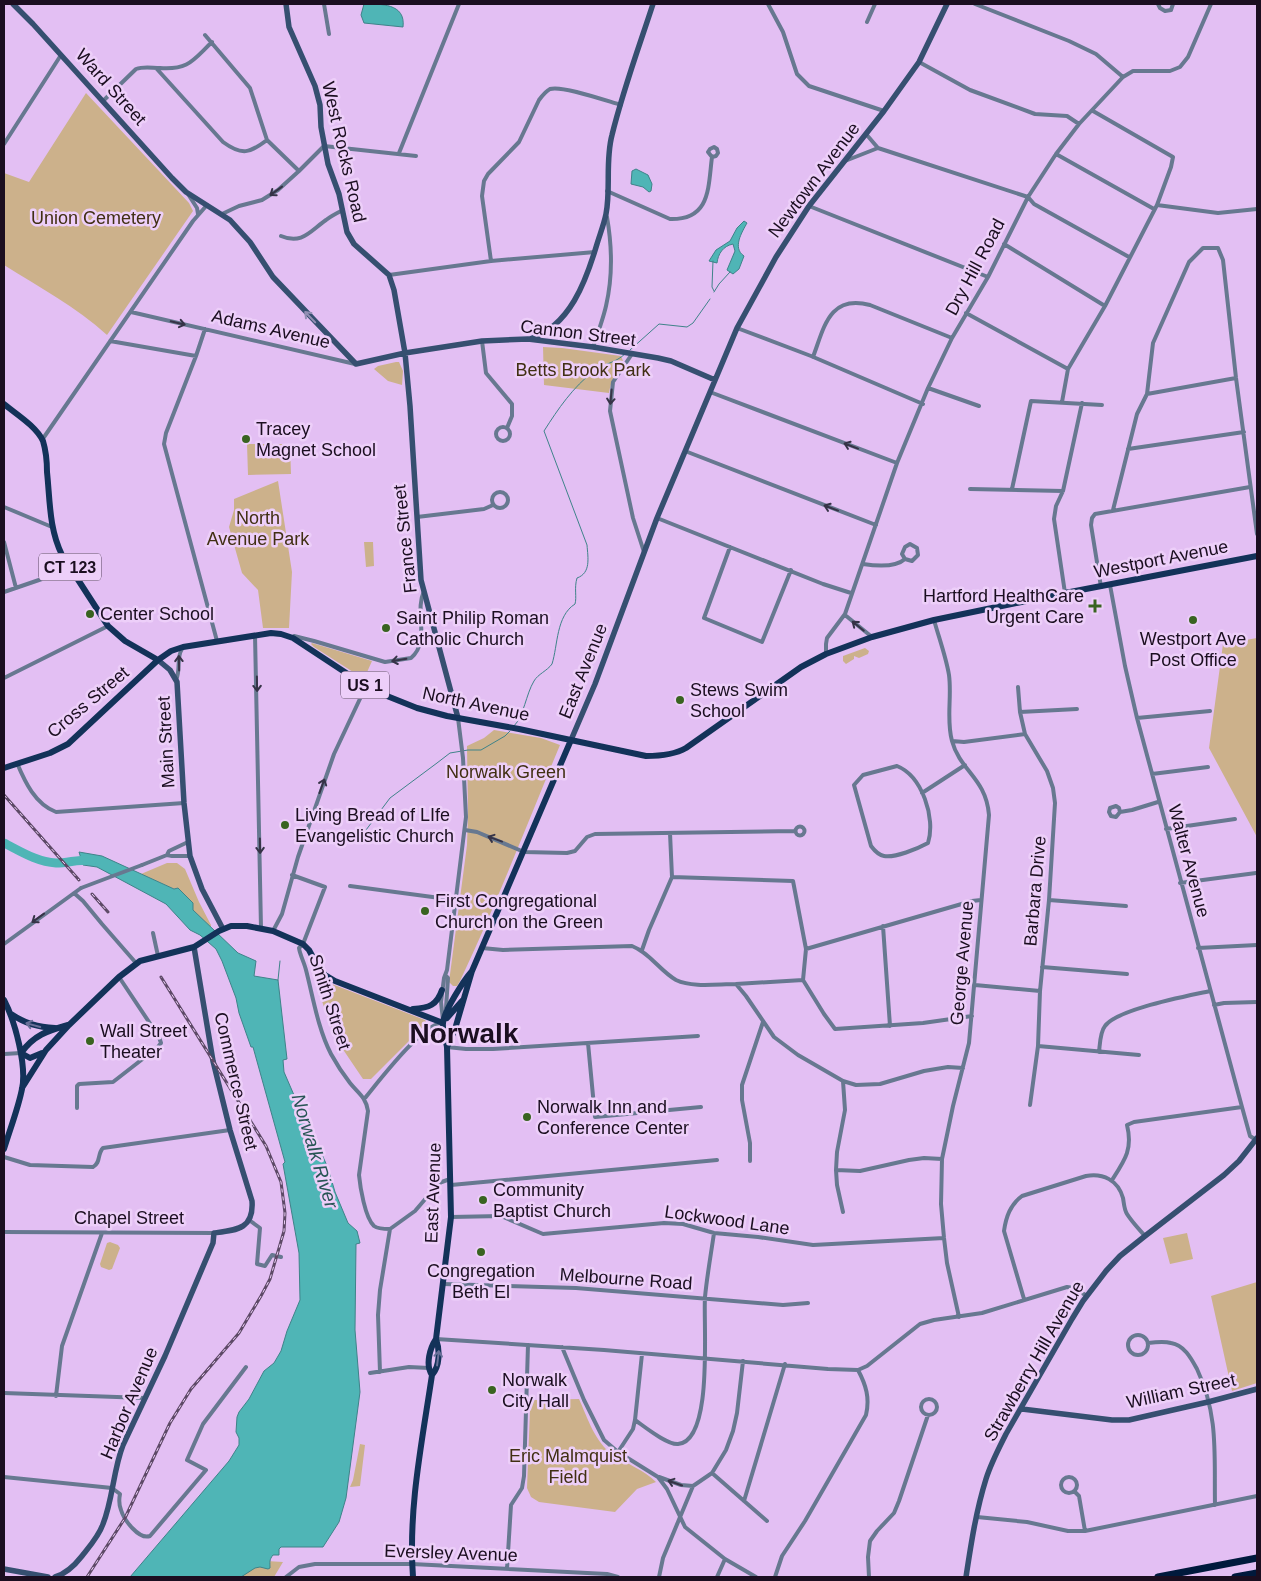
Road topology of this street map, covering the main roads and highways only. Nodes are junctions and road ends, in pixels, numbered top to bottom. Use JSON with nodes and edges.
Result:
{"nodes":[{"id":1,"x":13,"y":4,"type":"edge"},
{"id":2,"x":286,"y":4,"type":"edge"},
{"id":3,"x":653,"y":4,"type":"edge"},
{"id":4,"x":947,"y":4,"type":"edge"},
{"id":5,"x":528,"y":339,"type":"junction"},
{"id":6,"x":405,"y":353,"type":"junction"},
{"id":7,"x":356,"y":364,"type":"joint"},
{"id":8,"x":715,"y":380,"type":"junction"},
{"id":9,"x":4,"y":404,"type":"edge"},
{"id":10,"x":1257,"y":556,"type":"edge"},
{"id":11,"x":158,"y":660,"type":"junction"},
{"id":12,"x":458,"y":718,"type":"junction"},
{"id":13,"x":571,"y":740,"type":"junction"},
{"id":14,"x":4,"y":768,"type":"edge"},
{"id":15,"x":221,"y":930,"type":"junction"},
{"id":16,"x":194,"y":947,"type":"junction"},
{"id":17,"x":472,"y":971,"type":"junction"},
{"id":18,"x":442,"y":990,"type":"road end"},
{"id":19,"x":465,"y":997,"type":"junction"},
{"id":20,"x":4,"y":1000,"type":"edge"},
{"id":21,"x":410,"y":1009,"type":"junction"},
{"id":22,"x":11,"y":1014,"type":"junction"},
{"id":23,"x":443,"y":1023,"type":"junction"},
{"id":24,"x":69,"y":1025,"type":"junction"},
{"id":25,"x":57,"y":1028,"type":"junction"},
{"id":26,"x":447,"y":1047,"type":"junction"},
{"id":27,"x":46,"y":1050,"type":"junction"},
{"id":28,"x":21,"y":1053,"type":"junction"},
{"id":29,"x":22,"y":1088,"type":"junction"},
{"id":30,"x":1256,"y":1139,"type":"edge"},
{"id":31,"x":4,"y":1148,"type":"edge"},
{"id":32,"x":249,"y":1220,"type":"joint"},
{"id":33,"x":214,"y":1234,"type":"joint"},
{"id":34,"x":436,"y":1339,"type":"junction"},
{"id":35,"x":432,"y":1375,"type":"junction"},
{"id":36,"x":1257,"y":1389,"type":"edge"},
{"id":37,"x":1022,"y":1409,"type":"junction"},
{"id":38,"x":1257,"y":1558,"type":"edge"},
{"id":39,"x":4,"y":1570,"type":"edge"},
{"id":40,"x":1257,"y":1573,"type":"edge"},
{"id":41,"x":58,"y":1576,"type":"edge"},
{"id":42,"x":48,"y":1577,"type":"edge"},
{"id":43,"x":413,"y":1577,"type":"edge"},
{"id":44,"x":966,"y":1577,"type":"edge"},
{"id":45,"x":1158,"y":1577,"type":"edge"},
{"id":46,"x":1235,"y":1577,"type":"edge"}],
"edges":[{"from":7,"to":1,"type":"main road","name":"Ward Street","one_way":true},
{"from":2,"to":6,"type":"main road","name":"West Rocks Road"},
{"from":3,"to":5,"type":"main road"},
{"from":4,"to":8,"type":"main road","name":"Newtown Avenue"},
{"from":5,"to":6,"type":"main road","name":"Cannon Street"},
{"from":5,"to":8,"type":"main road","name":"Cannon Street"},
{"from":6,"to":7,"type":"main road","name":"Adams Avenue"},
{"from":6,"to":12,"type":"main road","name":"France Street"},
{"from":8,"to":13,"type":"main road","name":"East Avenue"},
{"from":9,"to":11,"type":"main road","name":"Main Street","number":"CT 123"},
{"from":10,"to":13,"type":"main road","name":"Westport Avenue","number":"US 1"},
{"from":11,"to":12,"type":"main road","name":"North Avenue","number":"US 1"},
{"from":11,"to":14,"type":"main road","name":"Cross Street","number":"US 1"},
{"from":11,"to":15,"type":"main road","name":"Main Street"},
{"from":12,"to":13,"type":"main road","name":"North Avenue","number":"US 1"},
{"from":13,"to":17,"type":"main road","name":"East Avenue"},
{"from":15,"to":16,"type":"main road"},
{"from":15,"to":21,"type":"main road"},
{"from":16,"to":24,"type":"main road"},
{"from":16,"to":32,"type":"main road","name":"Commerce Street"},
{"from":17,"to":19,"type":"main road","name":"East Avenue"},
{"from":17,"to":23,"type":"main road","name":"East Avenue"},
{"from":18,"to":21,"type":"main road"},
{"from":19,"to":23,"type":"main road","name":"East Avenue"},
{"from":19,"to":26,"type":"main road","name":"East Avenue"},
{"from":20,"to":22,"type":"main road"},
{"from":21,"to":23,"type":"main road"},
{"from":25,"to":22,"type":"main road","one_way":true},
{"from":22,"to":28,"type":"main road"},
{"from":23,"to":26,"type":"main road","name":"East Avenue"},
{"from":24,"to":25,"type":"main road"},
{"from":24,"to":27,"type":"main road"},
{"from":25,"to":28,"type":"main road"},
{"from":26,"to":34,"type":"main road","name":"East Avenue"},
{"from":27,"to":28,"type":"main road"},
{"from":27,"to":29,"type":"main road"},
{"from":28,"to":29,"type":"main road"},
{"from":29,"to":31,"type":"main road"},
{"from":30,"to":37,"type":"main road","name":"Strawberry Hill Avenue"},
{"from":32,"to":33,"type":"main road","name":"Chapel Street"},
{"from":33,"to":41,"type":"main road","name":"Harbor Avenue"},
{"from":34,"to":35,"type":"main road","name":"East Avenue"},
{"from":35,"to":34,"type":"main road","name":"East Avenue","one_way":true},
{"from":35,"to":43,"type":"main road","name":"East Avenue"},
{"from":36,"to":37,"type":"main road","name":"William Street"},
{"from":37,"to":44,"type":"main road","name":"Strawberry Hill Avenue"},
{"from":38,"to":45,"type":"highway"},
{"from":39,"to":42,"type":"main road"},
{"from":40,"to":46,"type":"highway"}]}
